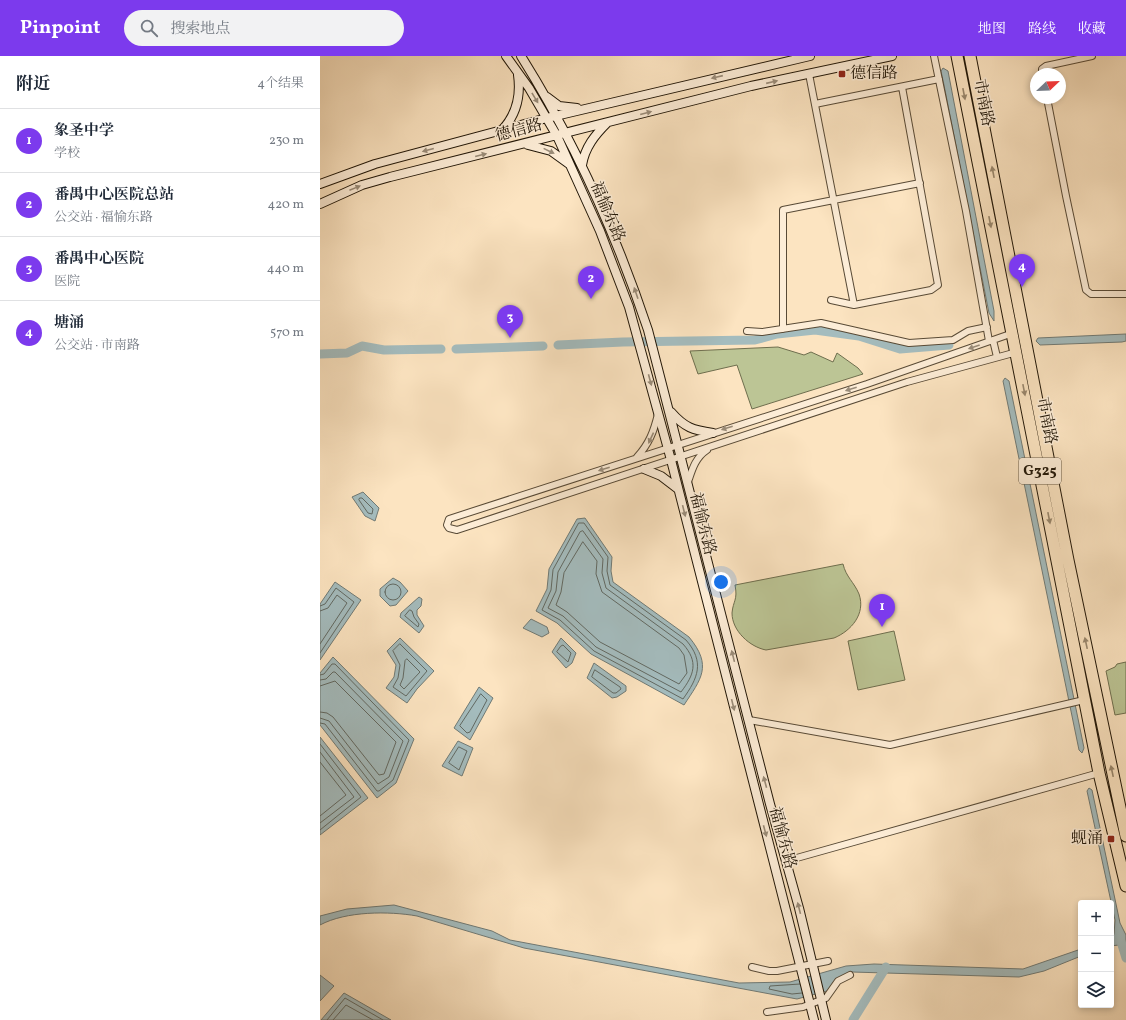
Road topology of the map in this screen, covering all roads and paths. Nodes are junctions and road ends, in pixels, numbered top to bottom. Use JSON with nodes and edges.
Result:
{"nodes":[{"id":1,"x":506,"y":56,"type":"edge"},
{"id":2,"x":521,"y":56,"type":"edge"},
{"id":3,"x":810,"y":56,"type":"edge"},
{"id":4,"x":892,"y":56,"type":"edge"},
{"id":5,"x":934,"y":56,"type":"edge"},
{"id":6,"x":957,"y":56,"type":"edge"},
{"id":7,"x":970,"y":56,"type":"edge"},
{"id":8,"x":978,"y":56,"type":"edge"},
{"id":9,"x":1092,"y":56,"type":"edge"},
{"id":10,"x":1043,"y":68,"type":"edge"},
{"id":11,"x":518,"y":72,"type":"junction"},
{"id":12,"x":809,"y":74,"type":"junction"},
{"id":13,"x":938,"y":79,"type":"junction"},
{"id":14,"x":975,"y":81,"type":"junction"},
{"id":15,"x":902,"y":87,"type":"junction"},
{"id":16,"x":544,"y":94,"type":"junction"},
{"id":17,"x":815,"y":104,"type":"junction"},
{"id":18,"x":1048,"y":104,"type":"edge"},
{"id":19,"x":587,"y":108,"type":"junction"},
{"id":20,"x":556,"y":116,"type":"junction"},
{"id":21,"x":547,"y":118,"type":"junction"},
{"id":22,"x":608,"y":123,"type":"junction"},
{"id":23,"x":502,"y":130,"type":"junction"},
{"id":24,"x":566,"y":134,"type":"junction"},
{"id":25,"x":557,"y":136,"type":"junction"},
{"id":26,"x":524,"y":144,"type":"junction"},
{"id":27,"x":572,"y":166,"type":"junction"},
{"id":28,"x":582,"y":166,"type":"junction"},
{"id":29,"x":920,"y":183,"type":"junction"},
{"id":30,"x":320,"y":184,"type":"edge"},
{"id":31,"x":834,"y":200,"type":"junction"},
{"id":32,"x":320,"y":204,"type":"edge"},
{"id":33,"x":1126,"y":294,"type":"edge"},
{"id":34,"x":831,"y":300,"type":"dead end"},
{"id":35,"x":854,"y":304,"type":"junction"},
{"id":36,"x":1021,"y":312,"type":"junction"},
{"id":37,"x":1008,"y":315,"type":"junction"},
{"id":38,"x":987,"y":327,"type":"junction"},
{"id":39,"x":783,"y":329,"type":"junction"},
{"id":40,"x":1024,"y":329,"type":"junction"},
{"id":41,"x":747,"y":331,"type":"dead end"},
{"id":42,"x":1012,"y":334,"type":"junction"},
{"id":43,"x":991,"y":341,"type":"junction"},
{"id":44,"x":1028,"y":349,"type":"junction"},
{"id":45,"x":1016,"y":352,"type":"junction"},
{"id":46,"x":997,"y":357,"type":"junction"},
{"id":47,"x":1032,"y":368,"type":"junction"},
{"id":48,"x":1020,"y":371,"type":"junction"},
{"id":49,"x":667,"y":402,"type":"junction"},
{"id":50,"x":657,"y":409,"type":"junction"},
{"id":51,"x":670,"y":411,"type":"junction"},
{"id":52,"x":713,"y":433,"type":"junction"},
{"id":53,"x":678,"y":444,"type":"junction"},
{"id":54,"x":668,"y":448,"type":"junction"},
{"id":55,"x":709,"y":448,"type":"junction"},
{"id":56,"x":682,"y":457,"type":"junction"},
{"id":57,"x":635,"y":458,"type":"junction"},
{"id":58,"x":671,"y":460,"type":"junction"},
{"id":59,"x":644,"y":469,"type":"junction"},
{"id":60,"x":688,"y":482,"type":"junction"},
{"id":61,"x":678,"y":489,"type":"junction"},
{"id":62,"x":1081,"y":700,"type":"junction"},
{"id":63,"x":749,"y":720,"type":"junction"},
{"id":64,"x":1099,"y":773,"type":"junction"},
{"id":65,"x":1126,"y":836,"type":"edge"},
{"id":66,"x":786,"y":860,"type":"junction"},
{"id":67,"x":1126,"y":886,"type":"edge"},
{"id":68,"x":804,"y":929,"type":"junction"},
{"id":69,"x":792,"y":932,"type":"junction"},
{"id":70,"x":828,"y":961,"type":"dead end"},
{"id":71,"x":752,"y":967,"type":"dead end"},
{"id":72,"x":813,"y":969,"type":"junction"},
{"id":73,"x":802,"y":971,"type":"junction"},
{"id":74,"x":850,"y":975,"type":"dead end"},
{"id":75,"x":820,"y":998,"type":"junction"},
{"id":76,"x":809,"y":1002,"type":"junction"},
{"id":77,"x":767,"y":1012,"type":"dead end"},
{"id":78,"x":814,"y":1020,"type":"edge"},
{"id":79,"x":826,"y":1020,"type":"edge"}],
"edges":[{"from":1,"to":11,"type":"street","name":"福愉东路"},
{"from":2,"to":16,"type":"street","name":"福愉东路"},
{"from":3,"to":19,"type":"street","name":"德信路","one_way":true},
{"from":4,"to":12,"type":"street","name":"德信路"},
{"from":5,"to":13,"type":"street"},
{"from":6,"to":37,"type":"highway","name":"市南路","number":"G325","one_way":true},
{"from":7,"to":14,"type":"highway","name":"市南路","number":"G325"},
{"from":8,"to":14,"type":"highway"},
{"from":9,"to":10,"type":"street"},
{"from":11,"to":21,"type":"street","name":"福愉东路","one_way":true},
{"from":11,"to":23,"type":"street"},
{"from":12,"to":17,"type":"street"},
{"from":22,"to":12,"type":"street","name":"德信路","one_way":true},
{"from":13,"to":15,"type":"street"},
{"from":13,"to":38,"type":"street"},
{"from":36,"to":14,"type":"highway","name":"市南路","number":"G325","one_way":true},
{"from":15,"to":17,"type":"street"},
{"from":15,"to":29,"type":"street"},
{"from":16,"to":19,"type":"street"},
{"from":16,"to":20,"type":"street","name":"福愉东路"},
{"from":17,"to":31,"type":"street"},
{"from":18,"to":33,"type":"street"},
{"from":19,"to":20,"type":"street","name":"德信路"},
{"from":20,"to":21,"type":"street","name":"德信路"},
{"from":20,"to":24,"type":"street","name":"福愉东路"},
{"from":21,"to":23,"type":"street","name":"德信路"},
{"from":21,"to":25,"type":"street","name":"福愉东路"},
{"from":22,"to":24,"type":"street","name":"德信路"},
{"from":22,"to":28,"type":"street"},
{"from":23,"to":30,"type":"street","name":"德信路","one_way":true},
{"from":24,"to":25,"type":"street","name":"德信路"},
{"from":24,"to":28,"type":"street","name":"福愉东路"},
{"from":25,"to":26,"type":"street","name":"德信路"},
{"from":25,"to":27,"type":"street","name":"福愉东路"},
{"from":26,"to":27,"type":"street","one_way":true},
{"from":32,"to":26,"type":"street","name":"德信路","one_way":true},
{"from":27,"to":50,"type":"street","name":"福愉东路","one_way":true},
{"from":49,"to":28,"type":"street","name":"福愉东路","one_way":true},
{"from":29,"to":31,"type":"street"},
{"from":29,"to":35,"type":"street"},
{"from":31,"to":35,"type":"street"},
{"from":31,"to":39,"type":"street"},
{"from":34,"to":35,"type":"street"},
{"from":36,"to":37,"type":"highway"},
{"from":36,"to":40,"type":"highway","name":"市南路","number":"G325"},
{"from":37,"to":42,"type":"highway","name":"市南路","number":"G325"},
{"from":38,"to":39,"type":"street"},
{"from":38,"to":43,"type":"street"},
{"from":39,"to":41,"type":"street"},
{"from":40,"to":42,"type":"street"},
{"from":40,"to":44,"type":"highway","name":"市南路","number":"G325"},
{"from":42,"to":43,"type":"street"},
{"from":42,"to":45,"type":"highway","name":"市南路","number":"G325"},
{"from":43,"to":46,"type":"street"},
{"from":43,"to":52,"type":"street","one_way":true},
{"from":44,"to":45,"type":"street"},
{"from":44,"to":47,"type":"highway","name":"市南路","number":"G325"},
{"from":45,"to":46,"type":"street"},
{"from":45,"to":48,"type":"highway","name":"市南路","number":"G325"},
{"from":46,"to":55,"type":"street"},
{"from":47,"to":48,"type":"highway"},
{"from":65,"to":47,"type":"highway","name":"市南路","number":"G325","one_way":true},
{"from":48,"to":62,"type":"highway","name":"市南路","number":"G325","one_way":true},
{"from":49,"to":50,"type":"street"},
{"from":49,"to":51,"type":"street","name":"福愉东路"},
{"from":50,"to":54,"type":"street","name":"福愉东路"},
{"from":50,"to":57,"type":"street","one_way":true},
{"from":51,"to":52,"type":"street"},
{"from":51,"to":53,"type":"street","name":"福愉东路"},
{"from":52,"to":53,"type":"street"},
{"from":53,"to":54,"type":"street"},
{"from":53,"to":56,"type":"street","name":"福愉东路"},
{"from":54,"to":57,"type":"street"},
{"from":54,"to":58,"type":"street","name":"福愉东路"},
{"from":55,"to":56,"type":"street"},
{"from":55,"to":60,"type":"street"},
{"from":56,"to":58,"type":"street"},
{"from":56,"to":60,"type":"street","name":"福愉东路"},
{"from":57,"to":59,"type":"street","one_way":true},
{"from":58,"to":59,"type":"street"},
{"from":58,"to":61,"type":"street","name":"福愉东路"},
{"from":59,"to":61,"type":"street"},
{"from":63,"to":60,"type":"street","name":"福愉东路","one_way":true},
{"from":61,"to":69,"type":"street","name":"福愉东路","one_way":true},
{"from":62,"to":63,"type":"street"},
{"from":62,"to":64,"type":"highway","name":"市南路","number":"G325"},
{"from":66,"to":63,"type":"street","name":"福愉东路","one_way":true},
{"from":64,"to":66,"type":"street"},
{"from":64,"to":67,"type":"highway","name":"市南路","number":"G325"},
{"from":68,"to":66,"type":"street","name":"福愉东路","one_way":true},
{"from":68,"to":69,"type":"street"},
{"from":68,"to":72,"type":"street","name":"福愉东路"},
{"from":69,"to":73,"type":"street","name":"福愉东路"},
{"from":70,"to":72,"type":"street"},
{"from":71,"to":73,"type":"street"},
{"from":72,"to":73,"type":"street"},
{"from":72,"to":75,"type":"street","name":"福愉东路"},
{"from":73,"to":76,"type":"street","name":"福愉东路"},
{"from":74,"to":75,"type":"street"},
{"from":75,"to":76,"type":"street"},
{"from":75,"to":79,"type":"street","name":"福愉东路"},
{"from":76,"to":77,"type":"street"},
{"from":76,"to":78,"type":"street","name":"福愉东路"}]}
